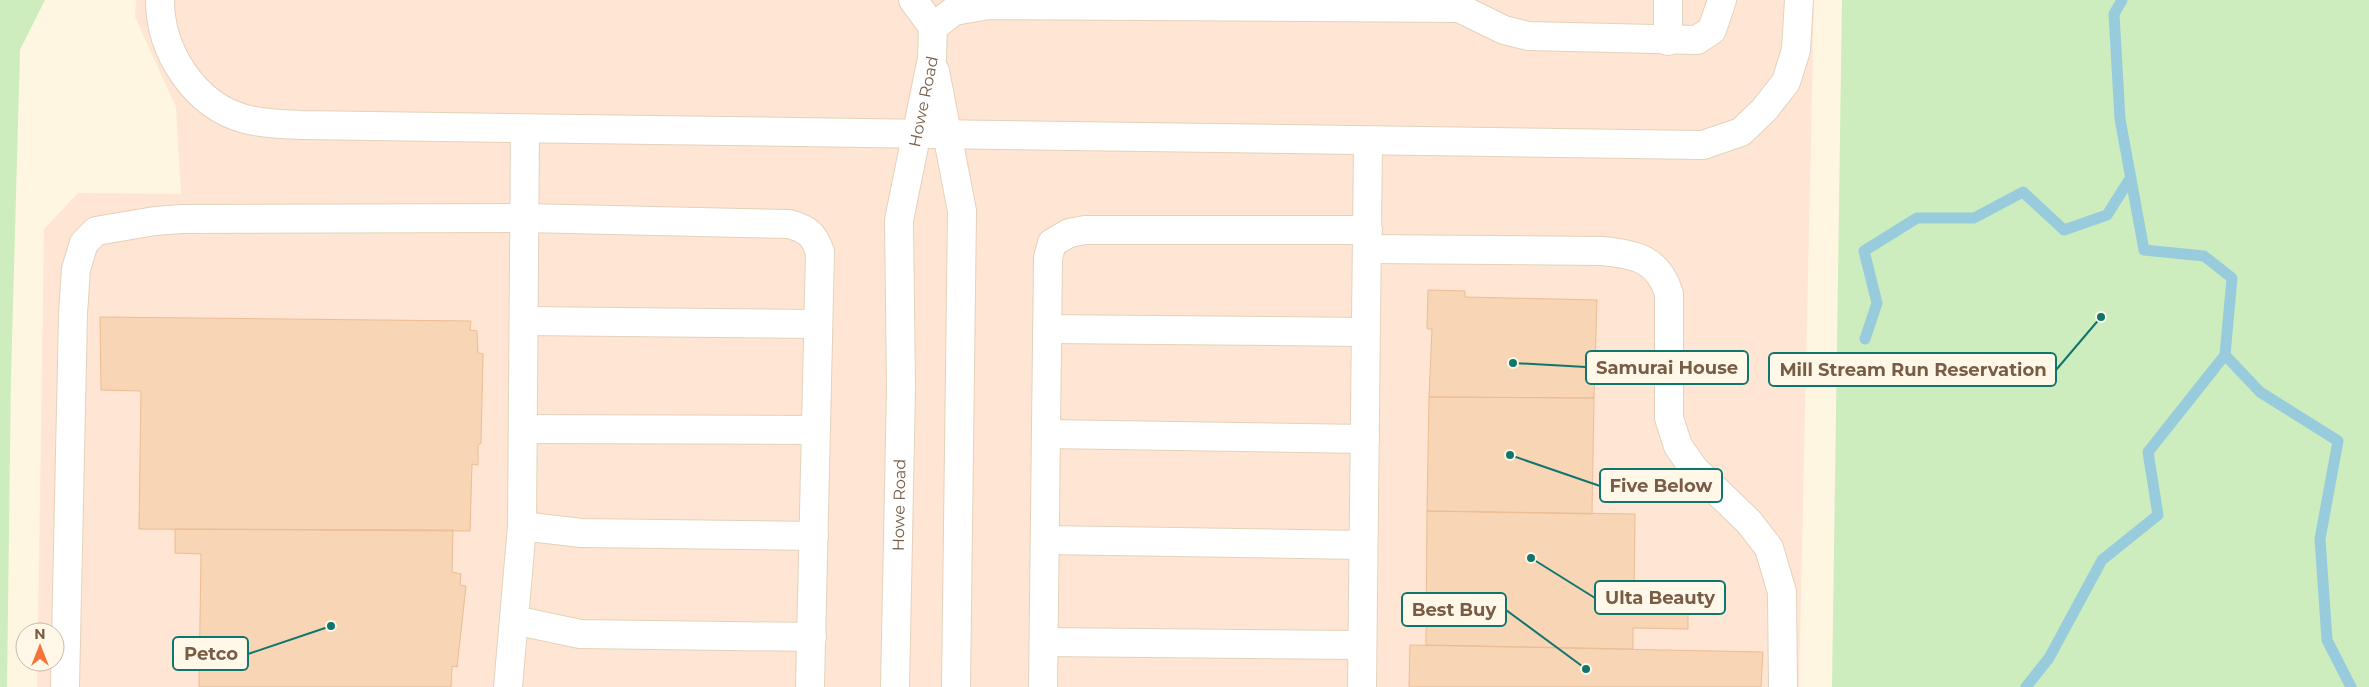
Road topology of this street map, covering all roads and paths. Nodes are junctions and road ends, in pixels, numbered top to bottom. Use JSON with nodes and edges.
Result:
{"nodes":[{"id":1,"x":160,"y":0,"type":"edge"},
{"id":2,"x":913,"y":0,"type":"edge"},
{"id":3,"x":1668,"y":0,"type":"edge"},
{"id":4,"x":1722,"y":0,"type":"edge"},
{"id":5,"x":1799,"y":0,"type":"edge"},
{"id":6,"x":1076,"y":3,"type":"edge"},
{"id":7,"x":1184,"y":3,"type":"edge"},
{"id":8,"x":1393,"y":3,"type":"edge"},
{"id":9,"x":1289,"y":4,"type":"edge"},
{"id":10,"x":1466,"y":4,"type":"edge"},
{"id":11,"x":933,"y":27,"type":"junction"},
{"id":12,"x":1668,"y":40,"type":"junction"},
{"id":13,"x":932,"y":58,"type":"junction"},
{"id":14,"x":525,"y":129,"type":"junction"},
{"id":15,"x":918,"y":135,"type":"junction"},
{"id":16,"x":949,"y":136,"type":"junction"},
{"id":17,"x":1368,"y":141,"type":"junction"},
{"id":18,"x":525,"y":218,"type":"junction"},
{"id":19,"x":1368,"y":240,"type":"junction"},
{"id":20,"x":524,"y":321,"type":"junction"},
{"id":21,"x":818,"y":324,"type":"junction"},
{"id":22,"x":1048,"y":329,"type":"junction"},
{"id":23,"x":1366,"y":332,"type":"junction"},
{"id":24,"x":523,"y":429,"type":"junction"},
{"id":25,"x":816,"y":430,"type":"junction"},
{"id":26,"x":1047,"y":434,"type":"junction"},
{"id":27,"x":1365,"y":439,"type":"junction"},
{"id":28,"x":522,"y":526,"type":"junction"},
{"id":29,"x":814,"y":536,"type":"junction"},
{"id":30,"x":1046,"y":540,"type":"junction"},
{"id":31,"x":1364,"y":545,"type":"junction"},
{"id":32,"x":514,"y":620,"type":"junction"},
{"id":33,"x":812,"y":637,"type":"junction"},
{"id":34,"x":1044,"y":642,"type":"junction"},
{"id":35,"x":1362,"y":645,"type":"junction"},
{"id":36,"x":65,"y":687,"type":"edge"},
{"id":37,"x":508,"y":687,"type":"edge"},
{"id":38,"x":810,"y":687,"type":"edge"},
{"id":39,"x":895,"y":687,"type":"edge"},
{"id":40,"x":956,"y":687,"type":"edge"},
{"id":41,"x":1043,"y":687,"type":"edge"},
{"id":42,"x":1362,"y":687,"type":"edge"},
{"id":43,"x":1783,"y":687,"type":"edge"}],
"edges":[{"from":1,"to":14,"type":"lane"},
{"from":2,"to":11,"type":"lane"},
{"from":3,"to":12,"type":"lane"},
{"from":4,"to":12,"type":"lane"},
{"from":5,"to":17,"type":"lane"},
{"from":6,"to":7,"type":"lane"},
{"from":6,"to":11,"type":"lane"},
{"from":7,"to":9,"type":"lane"},
{"from":8,"to":9,"type":"lane"},
{"from":8,"to":10,"type":"lane"},
{"from":10,"to":12,"type":"lane"},
{"from":11,"to":13,"type":"lane"},
{"from":13,"to":15,"type":"lane","name":"Howe Road"},
{"from":13,"to":16,"type":"lane","name":"Howe Road"},
{"from":14,"to":15,"type":"lane"},
{"from":14,"to":18,"type":"lane"},
{"from":15,"to":16,"type":"lane"},
{"from":15,"to":39,"type":"lane","name":"Howe Road"},
{"from":16,"to":17,"type":"lane"},
{"from":16,"to":40,"type":"lane","name":"Howe Road"},
{"from":17,"to":19,"type":"lane"},
{"from":18,"to":20,"type":"lane"},
{"from":18,"to":21,"type":"lane"},
{"from":18,"to":36,"type":"lane"},
{"from":19,"to":22,"type":"lane"},
{"from":19,"to":23,"type":"lane"},
{"from":19,"to":43,"type":"lane"},
{"from":20,"to":21,"type":"lane"},
{"from":20,"to":24,"type":"lane"},
{"from":21,"to":25,"type":"lane"},
{"from":22,"to":23,"type":"lane"},
{"from":22,"to":26,"type":"lane"},
{"from":23,"to":27,"type":"lane"},
{"from":24,"to":25,"type":"lane"},
{"from":24,"to":28,"type":"lane"},
{"from":25,"to":29,"type":"lane"},
{"from":26,"to":27,"type":"lane"},
{"from":26,"to":30,"type":"lane"},
{"from":27,"to":31,"type":"lane"},
{"from":28,"to":29,"type":"lane"},
{"from":28,"to":32,"type":"lane"},
{"from":29,"to":33,"type":"lane"},
{"from":30,"to":31,"type":"lane"},
{"from":30,"to":34,"type":"lane"},
{"from":31,"to":35,"type":"lane"},
{"from":32,"to":33,"type":"lane"},
{"from":32,"to":37,"type":"lane"},
{"from":33,"to":38,"type":"lane"},
{"from":34,"to":35,"type":"lane"},
{"from":34,"to":41,"type":"lane"},
{"from":35,"to":42,"type":"lane"}]}
